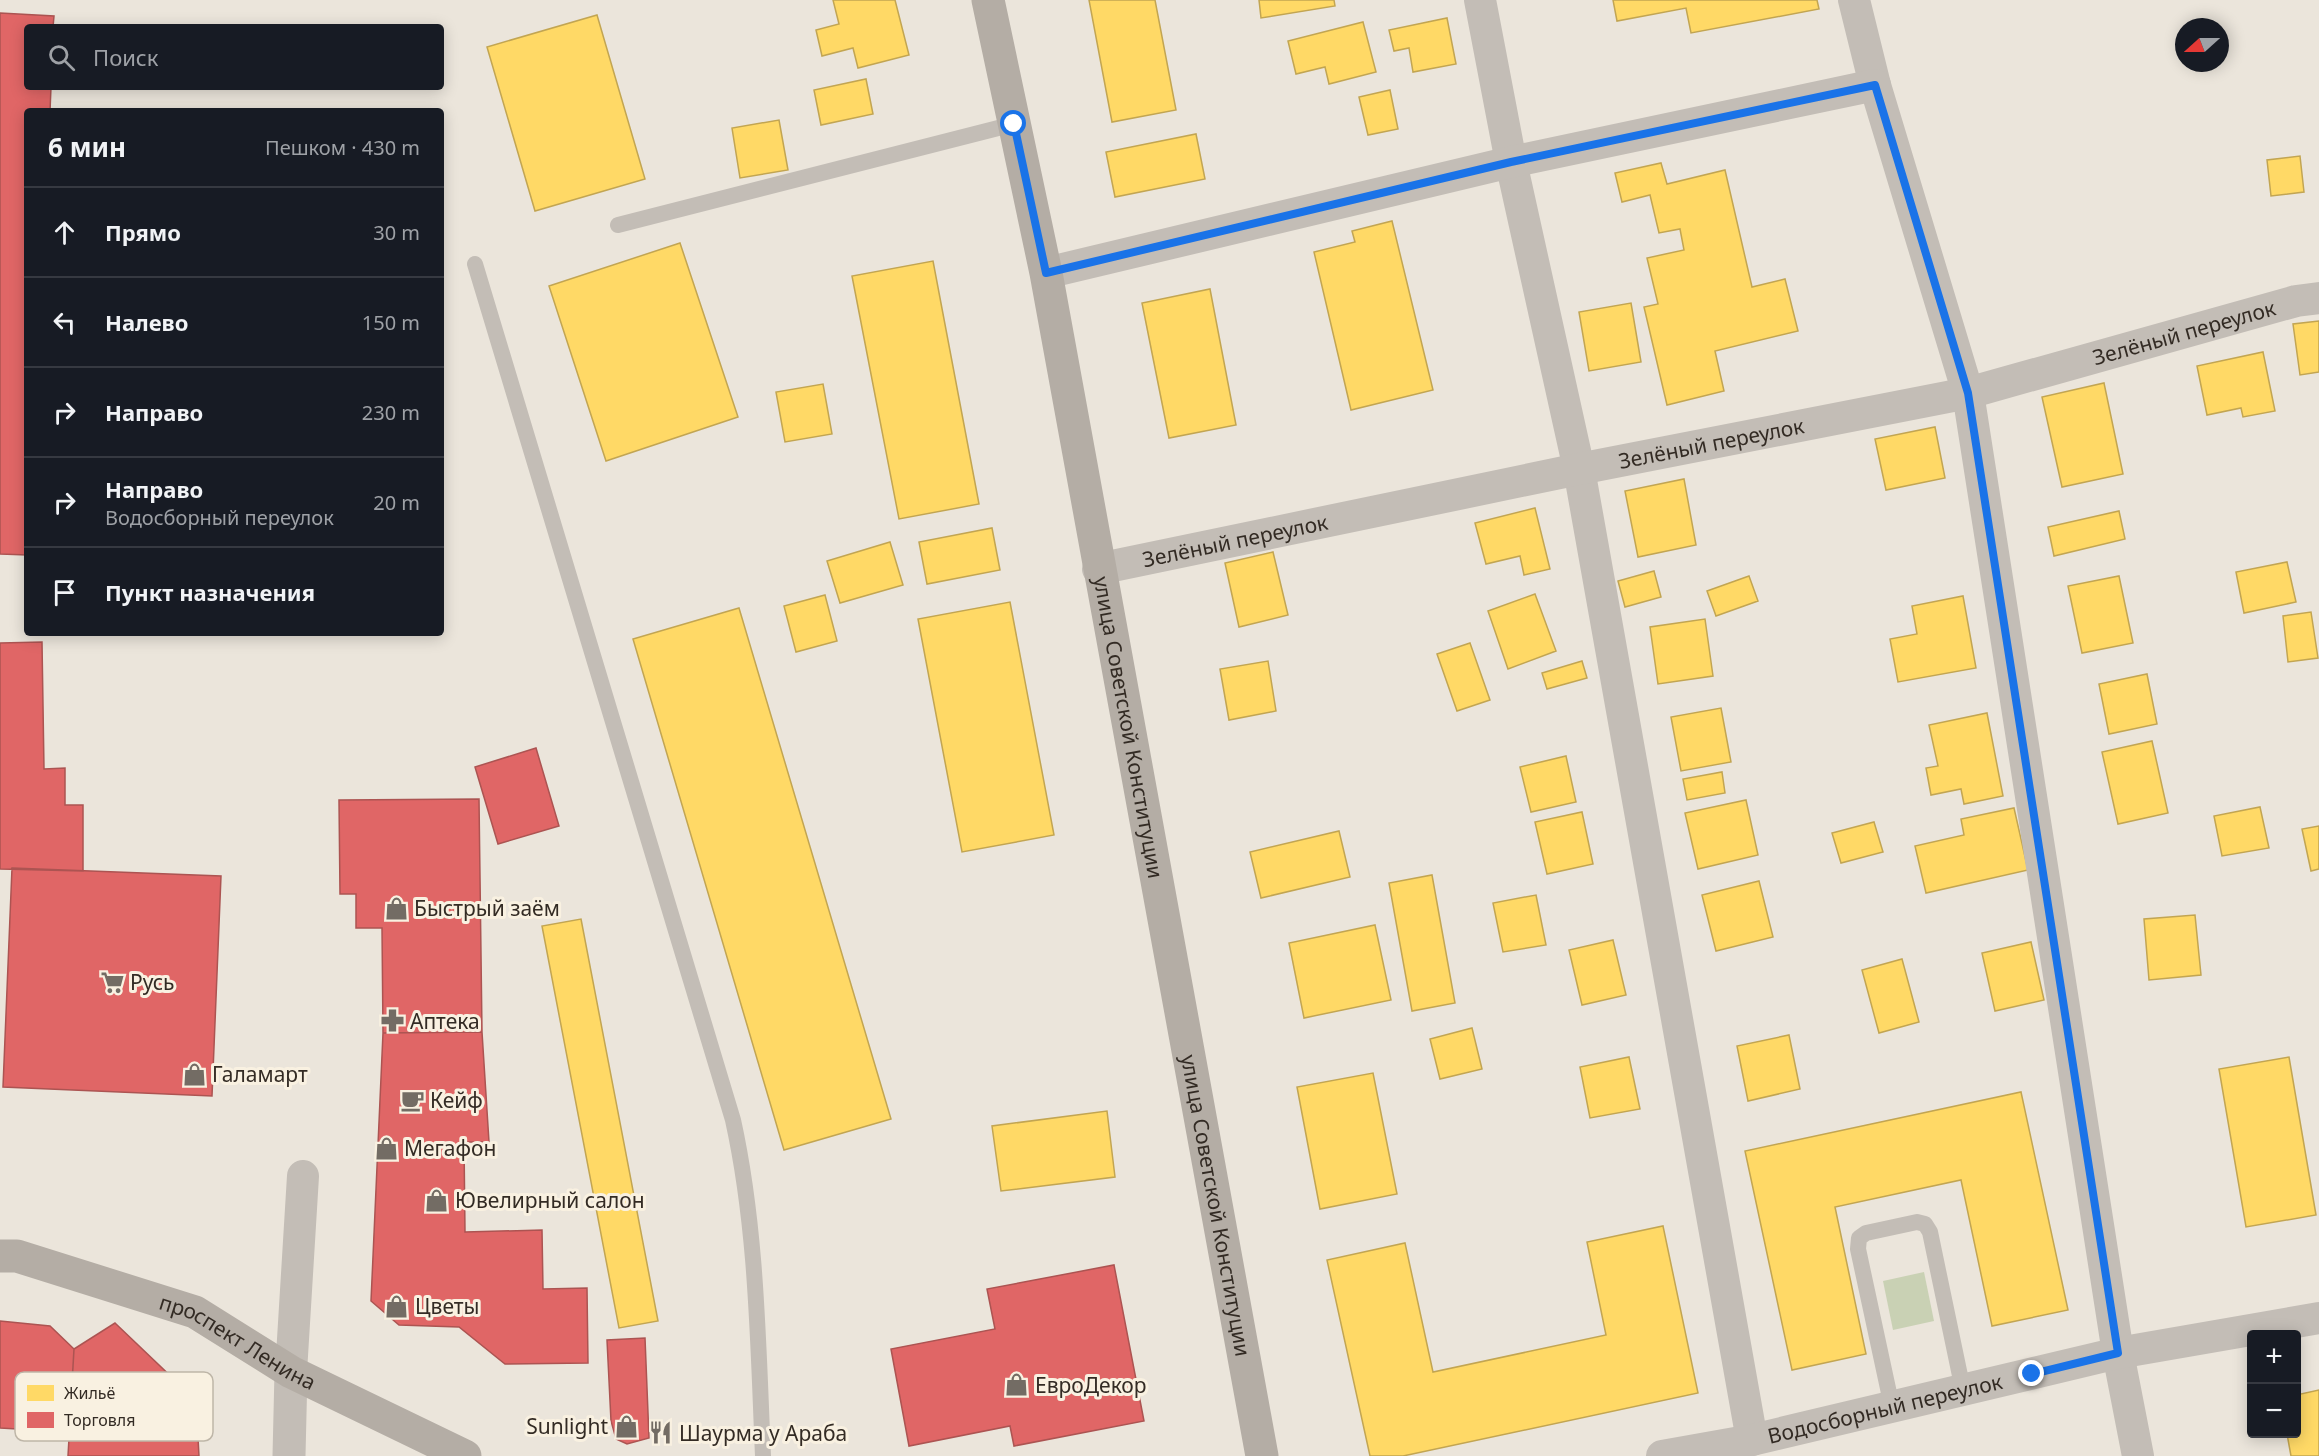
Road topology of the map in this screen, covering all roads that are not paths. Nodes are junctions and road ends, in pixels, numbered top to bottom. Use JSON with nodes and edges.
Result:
{"nodes":[{"id":1,"x":988,"y":0,"type":"edge"},
{"id":2,"x":1480,"y":0,"type":"edge"},
{"id":3,"x":1854,"y":0,"type":"edge"},
{"id":4,"x":1875,"y":85,"type":"junction"},
{"id":5,"x":1014,"y":124,"type":"junction"},
{"id":6,"x":1511,"y":162,"type":"junction"},
{"id":7,"x":618,"y":225,"type":"dead end"},
{"id":8,"x":475,"y":264,"type":"dead end"},
{"id":9,"x":1046,"y":273,"type":"junction"},
{"id":10,"x":2319,"y":298,"type":"edge"},
{"id":11,"x":1968,"y":393,"type":"junction"},
{"id":12,"x":1579,"y":469,"type":"junction"},
{"id":13,"x":1098,"y":568,"type":"junction"},
{"id":14,"x":303,"y":1176,"type":"dead end"},
{"id":15,"x":0,"y":1256,"type":"edge"},
{"id":16,"x":2319,"y":1318,"type":"edge"},
{"id":17,"x":2118,"y":1353,"type":"junction"},
{"id":18,"x":291,"y":1372,"type":"junction"},
{"id":19,"x":1963,"y":1390,"type":"junction"},
{"id":20,"x":1892,"y":1407,"type":"junction"},
{"id":21,"x":1752,"y":1440,"type":"junction"},
{"id":22,"x":289,"y":1456,"type":"edge"},
{"id":23,"x":465,"y":1456,"type":"edge"},
{"id":24,"x":763,"y":1456,"type":"edge"},
{"id":25,"x":1262,"y":1456,"type":"edge"},
{"id":26,"x":1662,"y":1456,"type":"edge"},
{"id":27,"x":2138,"y":1456,"type":"edge"}],
"edges":[{"from":1,"to":5,"type":"main road","name":"улица Советской Конституции"},
{"from":2,"to":6,"type":"street"},
{"from":3,"to":4,"type":"street"},
{"from":4,"to":6,"type":"street"},
{"from":4,"to":11,"type":"street"},
{"from":5,"to":7,"type":"lane"},
{"from":5,"to":9,"type":"main road","name":"улица Советской Конституции"},
{"from":6,"to":9,"type":"street"},
{"from":6,"to":12,"type":"street"},
{"from":8,"to":24,"type":"lane"},
{"from":9,"to":13,"type":"main road","name":"улица Советской Конституции"},
{"from":10,"to":11,"type":"street","name":"Зелёный переулок"},
{"from":11,"to":12,"type":"street","name":"Зелёный переулок"},
{"from":11,"to":17,"type":"street"},
{"from":12,"to":13,"type":"street","name":"Зелёный переулок"},
{"from":12,"to":21,"type":"street"},
{"from":13,"to":25,"type":"main road","name":"улица Советской Конституции"},
{"from":14,"to":18,"type":"street"},
{"from":15,"to":18,"type":"main road","name":"проспект Ленина"},
{"from":16,"to":17,"type":"street","name":"Водосборный переулок"},
{"from":17,"to":19,"type":"street","name":"Водосборный переулок"},
{"from":17,"to":27,"type":"street"},
{"from":18,"to":22,"type":"street"},
{"from":18,"to":23,"type":"main road","name":"проспект Ленина"},
{"from":19,"to":20,"type":"street","name":"Водосборный переулок"},
{"from":19,"to":20,"type":"lane"},
{"from":20,"to":21,"type":"street","name":"Водосборный переулок"},
{"from":21,"to":26,"type":"street","name":"Водосборный переулок"}]}
